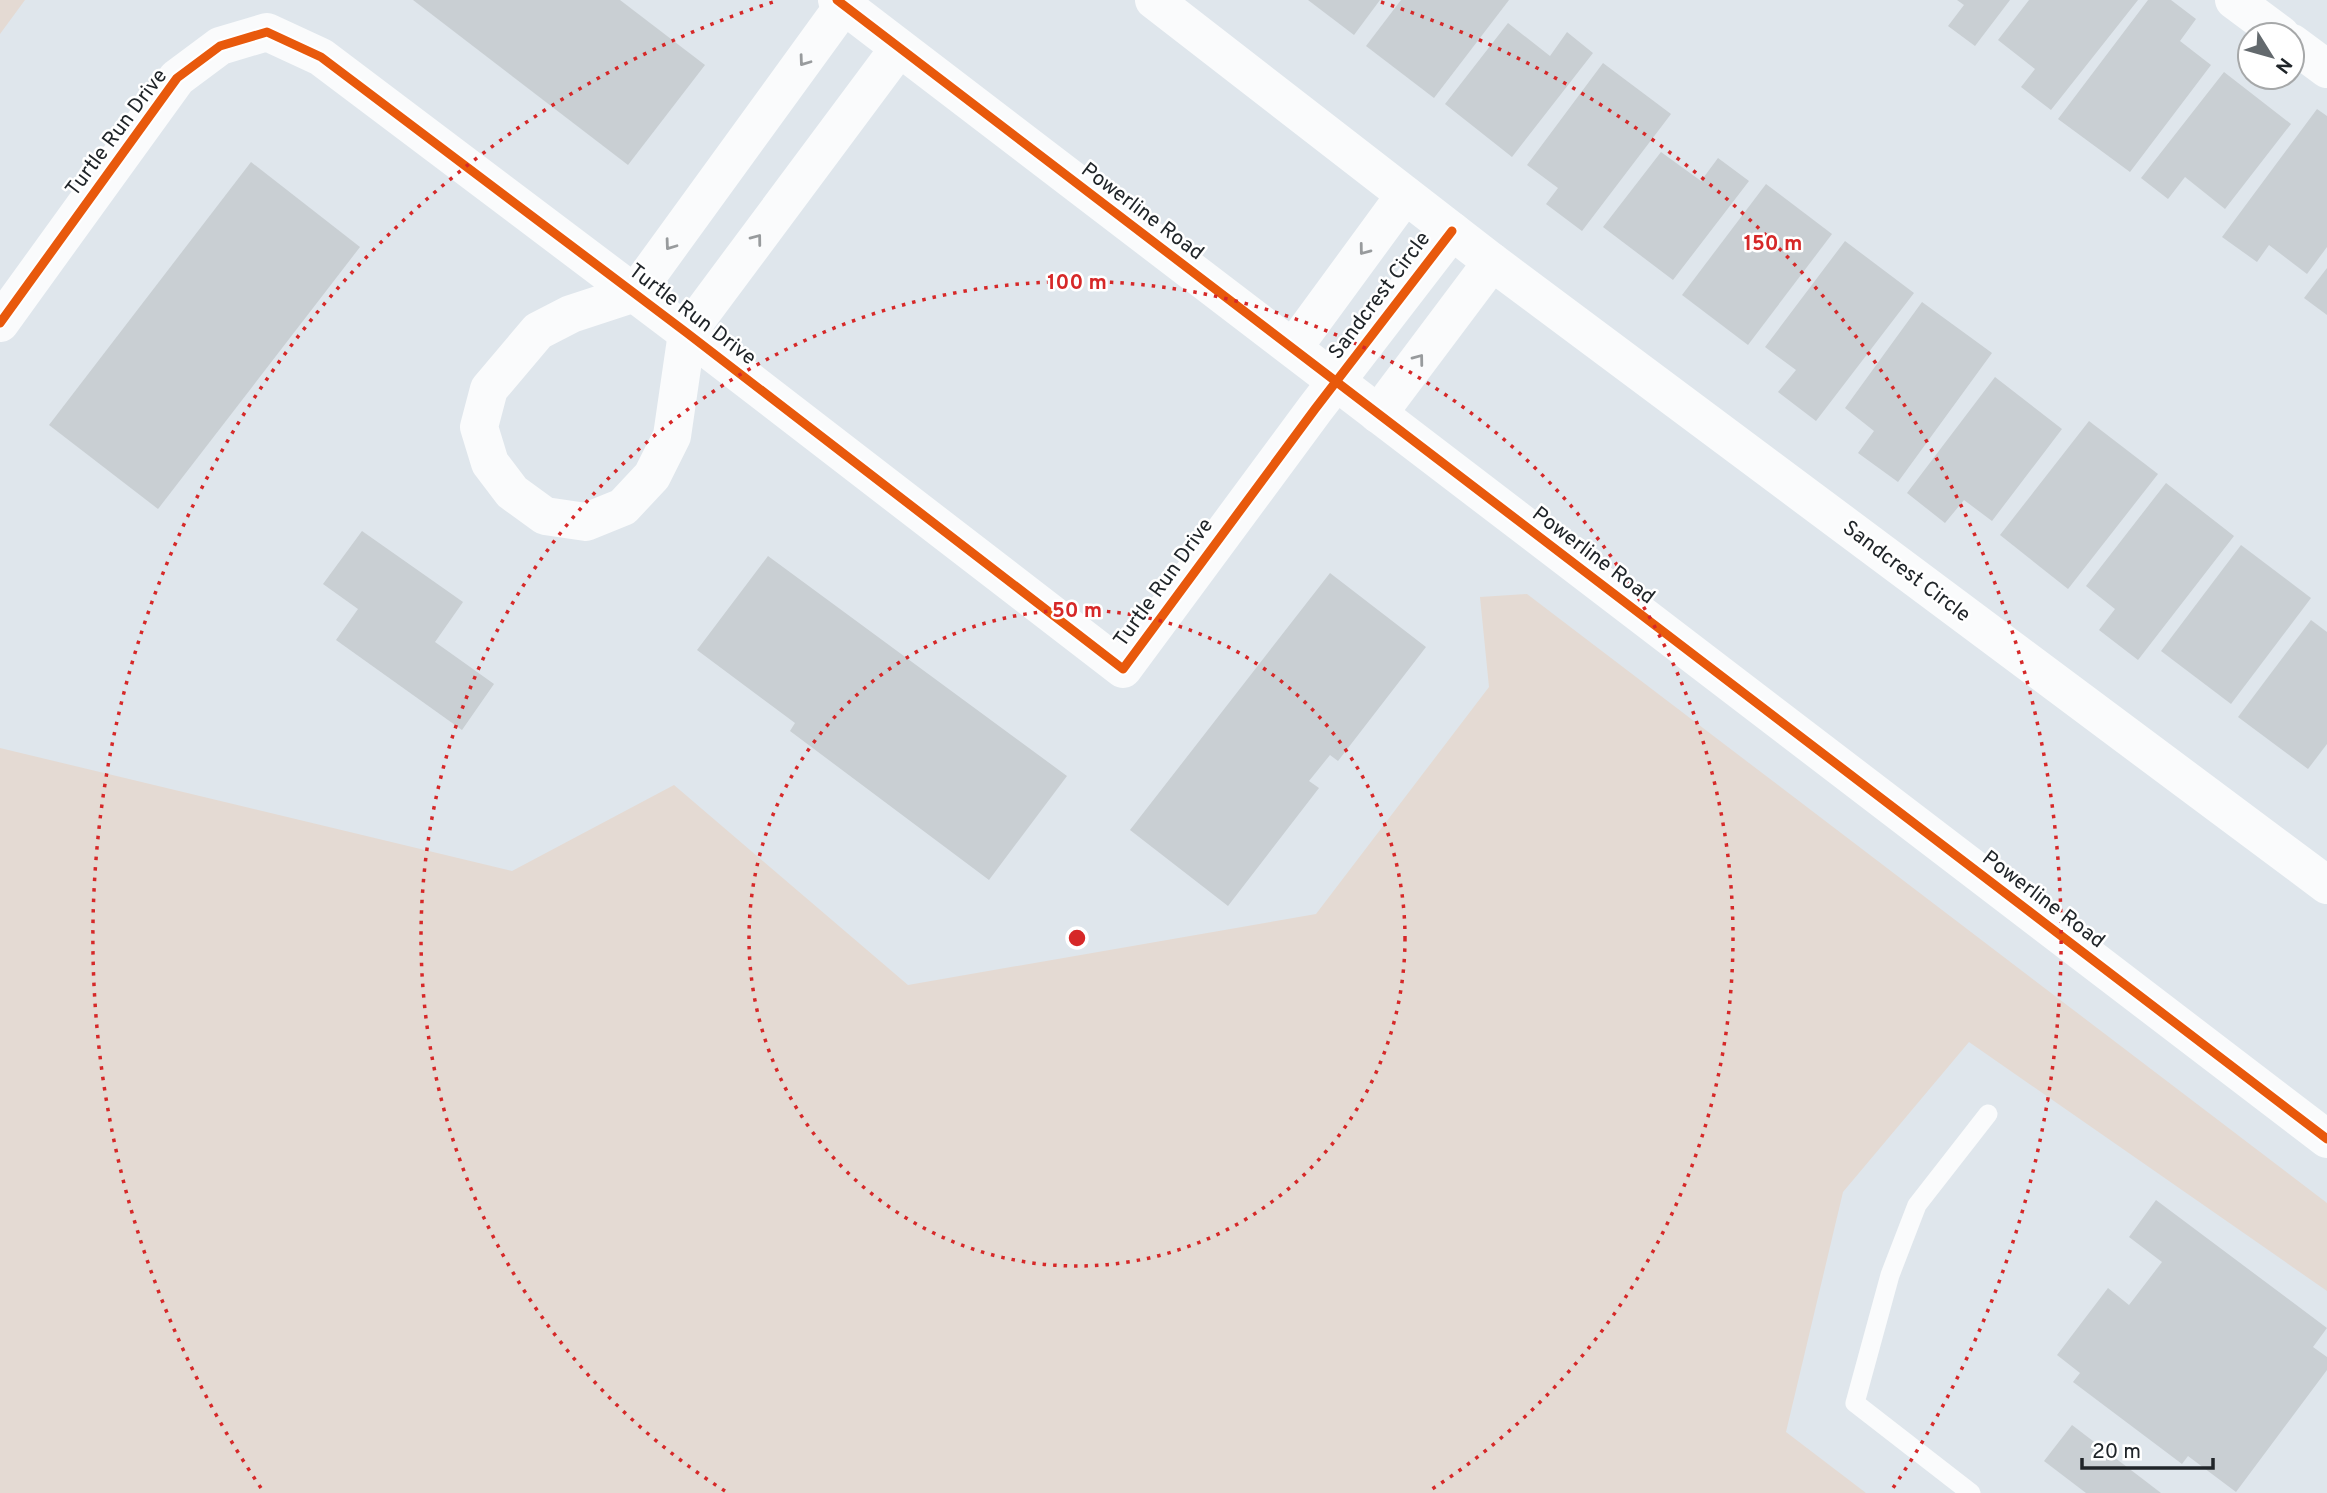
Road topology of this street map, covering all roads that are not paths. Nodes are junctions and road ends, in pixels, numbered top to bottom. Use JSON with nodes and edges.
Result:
{"nodes":[{"id":1,"x":1154,"y":0,"type":"edge"},
{"id":2,"x":2234,"y":0,"type":"edge"},
{"id":3,"x":840,"y":3,"type":"edge"},
{"id":4,"x":2262,"y":21,"type":"edge"},
{"id":5,"x":900,"y":48,"type":"junction"},
{"id":6,"x":2306,"y":53,"type":"edge"},
{"id":7,"x":2327,"y":69,"type":"edge"},
{"id":8,"x":1405,"y":195,"type":"junction"},
{"id":9,"x":1452,"y":231,"type":"junction"},
{"id":10,"x":1492,"y":262,"type":"junction"},
{"id":11,"x":635,"y":293,"type":"junction"},
{"id":12,"x":0,"y":323,"type":"edge"},
{"id":13,"x":687,"y":333,"type":"junction"},
{"id":14,"x":1293,"y":348,"type":"junction"},
{"id":15,"x":1337,"y":382,"type":"junction"},
{"id":16,"x":1378,"y":414,"type":"junction"},
{"id":17,"x":2327,"y":885,"type":"edge"},
{"id":18,"x":1988,"y":1114,"type":"dead end"},
{"id":19,"x":2327,"y":1139,"type":"edge"},
{"id":20,"x":1971,"y":1493,"type":"edge"}],
"edges":[{"from":1,"to":8,"type":"street","name":"Sandcrest Circle"},
{"from":2,"to":4,"type":"street"},
{"from":3,"to":5,"type":"street","name":"Powerline Road"},
{"from":3,"to":11,"type":"street","one_way":true},
{"from":13,"to":5,"type":"street","one_way":true},
{"from":5,"to":14,"type":"street","name":"Powerline Road"},
{"from":6,"to":7,"type":"street"},
{"from":8,"to":9,"type":"street","name":"Sandcrest Circle"},
{"from":8,"to":14,"type":"street","one_way":true},
{"from":9,"to":10,"type":"street","name":"Sandcrest Circle"},
{"from":9,"to":15,"type":"street","name":"Sandcrest Circle"},
{"from":16,"to":10,"type":"street","one_way":true},
{"from":10,"to":17,"type":"street","name":"Sandcrest Circle"},
{"from":11,"to":12,"type":"street","name":"Turtle Run Drive"},
{"from":11,"to":13,"type":"street","name":"Turtle Run Drive"},
{"from":11,"to":13,"type":"street"},
{"from":13,"to":15,"type":"street","name":"Turtle Run Drive"},
{"from":14,"to":15,"type":"street","name":"Powerline Road"},
{"from":15,"to":16,"type":"street","name":"Powerline Road"},
{"from":16,"to":19,"type":"street","name":"Powerline Road"},
{"from":18,"to":20,"type":"lane"}]}
